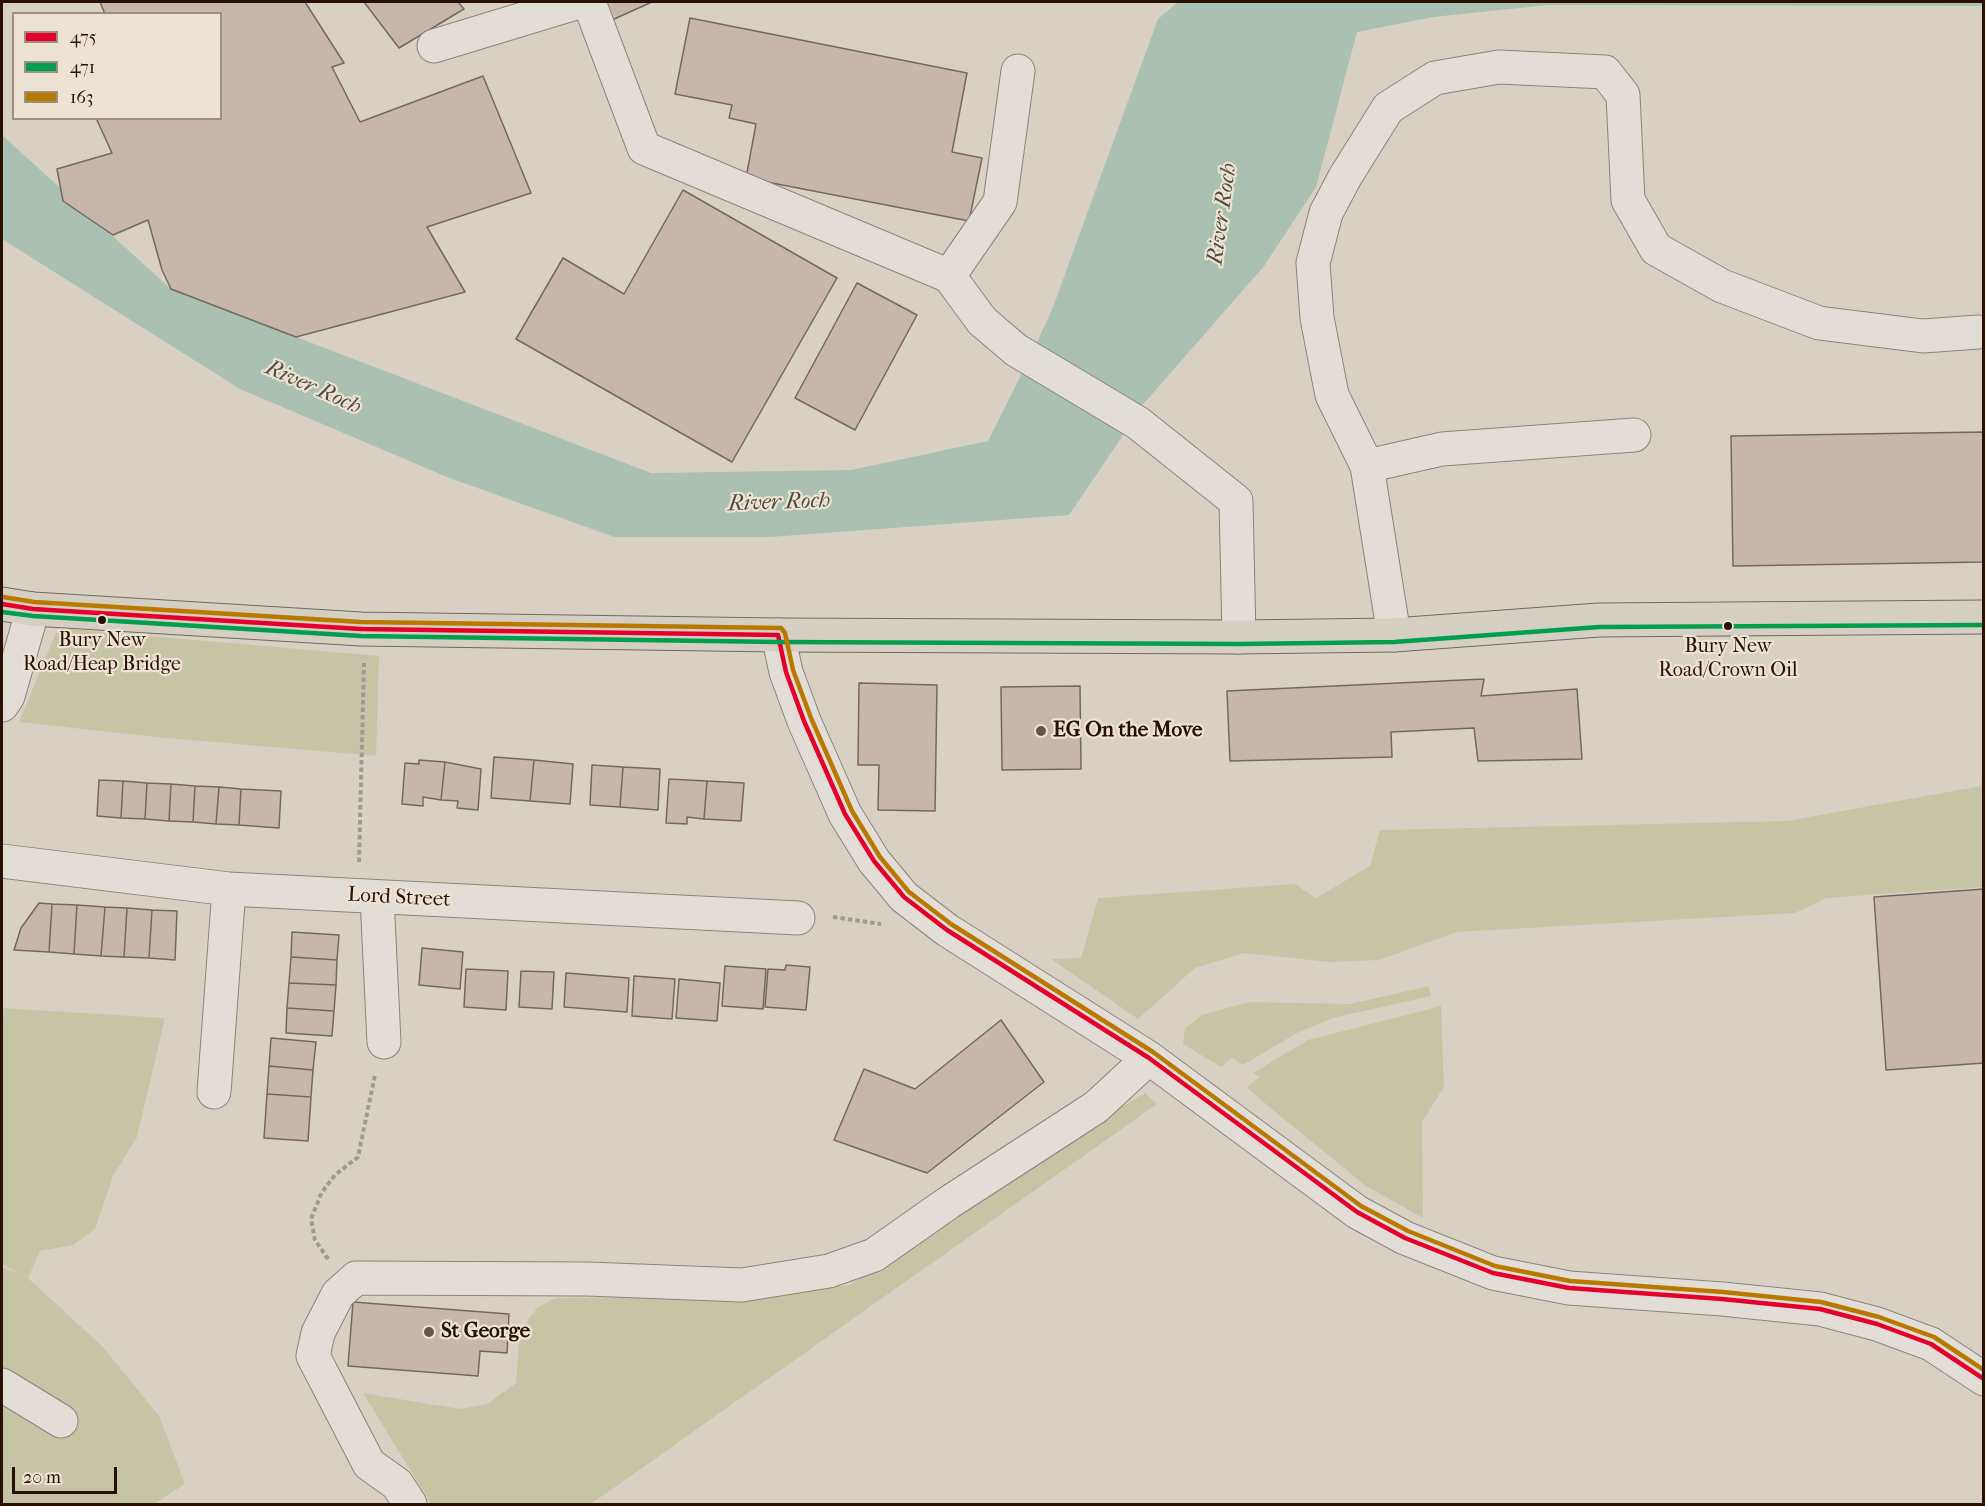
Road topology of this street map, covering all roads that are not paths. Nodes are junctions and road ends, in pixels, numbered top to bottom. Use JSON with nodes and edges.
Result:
{"nodes":[{"id":1,"x":579,"y":2,"type":"edge"},
{"id":2,"x":589,"y":2,"type":"edge"},
{"id":3,"x":434,"y":45,"type":"dead end"},
{"id":4,"x":1018,"y":71,"type":"dead end"},
{"id":5,"x":949,"y":276,"type":"junction"},
{"id":6,"x":1978,"y":332,"type":"dead end"},
{"id":7,"x":1634,"y":435,"type":"dead end"},
{"id":8,"x":1367,"y":466,"type":"junction"},
{"id":9,"x":2,"y":604,"type":"edge"},
{"id":10,"x":33,"y":609,"type":"junction"},
{"id":11,"x":1983,"y":617,"type":"edge"},
{"id":12,"x":778,"y":634,"type":"junction"},
{"id":13,"x":1394,"y":635,"type":"junction"},
{"id":14,"x":1239,"y":637,"type":"junction"},
{"id":15,"x":2,"y":705,"type":"edge"},
{"id":16,"x":2,"y":861,"type":"edge"},
{"id":17,"x":229,"y":890,"type":"junction"},
{"id":18,"x":368,"y":897,"type":"junction"},
{"id":19,"x":798,"y":918,"type":"road end"},
{"id":20,"x":384,"y":1042,"type":"dead end"},
{"id":21,"x":1149,"y":1058,"type":"junction"},
{"id":22,"x":214,"y":1092,"type":"dead end"},
{"id":23,"x":1983,"y":1379,"type":"edge"},
{"id":24,"x":2,"y":1385,"type":"edge"},
{"id":25,"x":61,"y":1421,"type":"dead end"},
{"id":26,"x":410,"y":1504,"type":"edge"}],
"edges":[{"from":1,"to":3,"type":"street"},
{"from":2,"to":5,"type":"street"},
{"from":4,"to":5,"type":"street"},
{"from":5,"to":14,"type":"street"},
{"from":6,"to":8,"type":"street"},
{"from":7,"to":8,"type":"street"},
{"from":8,"to":13,"type":"street"},
{"from":9,"to":10,"type":"highway"},
{"from":10,"to":12,"type":"highway"},
{"from":10,"to":15,"type":"street"},
{"from":11,"to":13,"type":"highway"},
{"from":12,"to":14,"type":"highway"},
{"from":12,"to":21,"type":"street"},
{"from":13,"to":14,"type":"highway"},
{"from":16,"to":17,"type":"street","name":"Lord Street"},
{"from":17,"to":18,"type":"street","name":"Lord Street"},
{"from":17,"to":22,"type":"street"},
{"from":18,"to":19,"type":"street","name":"Lord Street"},
{"from":18,"to":20,"type":"street"},
{"from":21,"to":23,"type":"street"},
{"from":21,"to":26,"type":"street"},
{"from":24,"to":25,"type":"street"}]}
